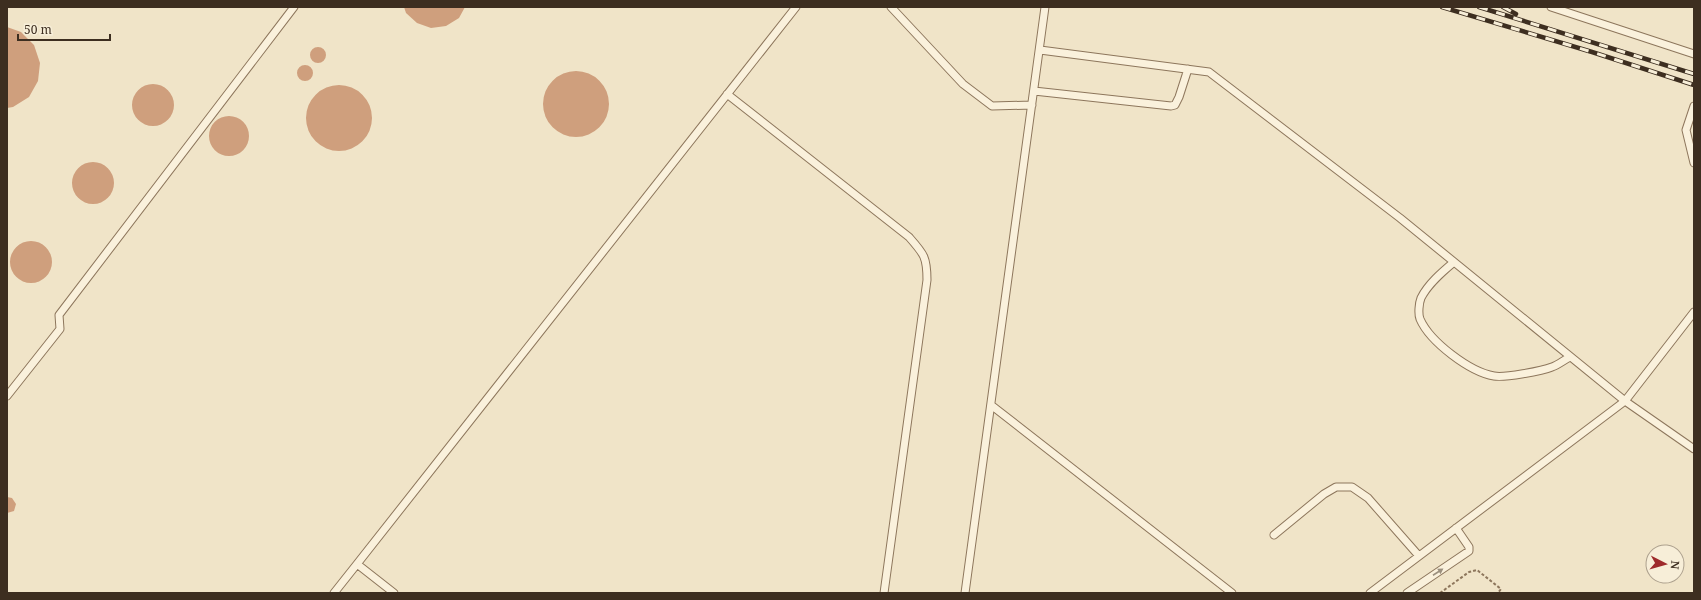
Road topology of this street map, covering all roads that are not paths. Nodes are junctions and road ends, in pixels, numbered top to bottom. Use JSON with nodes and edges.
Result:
{"nodes":[{"id":1,"x":294,"y":7,"type":"edge"},
{"id":2,"x":796,"y":7,"type":"edge"},
{"id":3,"x":891,"y":7,"type":"edge"},
{"id":4,"x":1045,"y":7,"type":"edge"},
{"id":5,"x":1551,"y":7,"type":"edge"},
{"id":6,"x":1040,"y":50,"type":"junction"},
{"id":7,"x":1694,"y":54,"type":"edge"},
{"id":8,"x":1188,"y":69,"type":"junction"},
{"id":9,"x":1034,"y":91,"type":"junction"},
{"id":10,"x":727,"y":94,"type":"junction"},
{"id":11,"x":1032,"y":105,"type":"junction"},
{"id":12,"x":1694,"y":106,"type":"edge"},
{"id":13,"x":1694,"y":163,"type":"edge"},
{"id":14,"x":1454,"y":262,"type":"junction"},
{"id":15,"x":1694,"y":312,"type":"edge"},
{"id":16,"x":1570,"y":357,"type":"junction"},
{"id":17,"x":7,"y":396,"type":"edge"},
{"id":18,"x":1625,"y":401,"type":"junction"},
{"id":19,"x":991,"y":405,"type":"junction"},
{"id":20,"x":1694,"y":449,"type":"edge"},
{"id":21,"x":1456,"y":528,"type":"junction"},
{"id":22,"x":1274,"y":535,"type":"dead end"},
{"id":23,"x":1419,"y":556,"type":"junction"},
{"id":24,"x":357,"y":564,"type":"junction"},
{"id":25,"x":334,"y":593,"type":"edge"},
{"id":26,"x":394,"y":593,"type":"edge"},
{"id":27,"x":884,"y":593,"type":"edge"},
{"id":28,"x":965,"y":593,"type":"edge"},
{"id":29,"x":1232,"y":593,"type":"edge"},
{"id":30,"x":1370,"y":593,"type":"edge"},
{"id":31,"x":1407,"y":593,"type":"edge"}],
"edges":[{"from":1,"to":17,"type":"lane"},
{"from":2,"to":10,"type":"lane"},
{"from":3,"to":11,"type":"lane"},
{"from":4,"to":6,"type":"lane"},
{"from":5,"to":7,"type":"lane"},
{"from":6,"to":8,"type":"lane"},
{"from":6,"to":9,"type":"lane"},
{"from":8,"to":9,"type":"lane"},
{"from":8,"to":14,"type":"lane"},
{"from":9,"to":11,"type":"lane"},
{"from":10,"to":24,"type":"lane"},
{"from":10,"to":27,"type":"lane"},
{"from":11,"to":19,"type":"lane"},
{"from":12,"to":13,"type":"lane"},
{"from":14,"to":16,"type":"lane"},
{"from":14,"to":16,"type":"lane"},
{"from":15,"to":18,"type":"lane"},
{"from":16,"to":18,"type":"lane"},
{"from":18,"to":20,"type":"lane"},
{"from":18,"to":21,"type":"lane"},
{"from":19,"to":28,"type":"lane"},
{"from":19,"to":29,"type":"lane"},
{"from":21,"to":23,"type":"lane"},
{"from":31,"to":21,"type":"lane","one_way":true},
{"from":22,"to":23,"type":"lane"},
{"from":23,"to":30,"type":"lane"},
{"from":24,"to":25,"type":"lane"},
{"from":24,"to":26,"type":"lane"}]}
